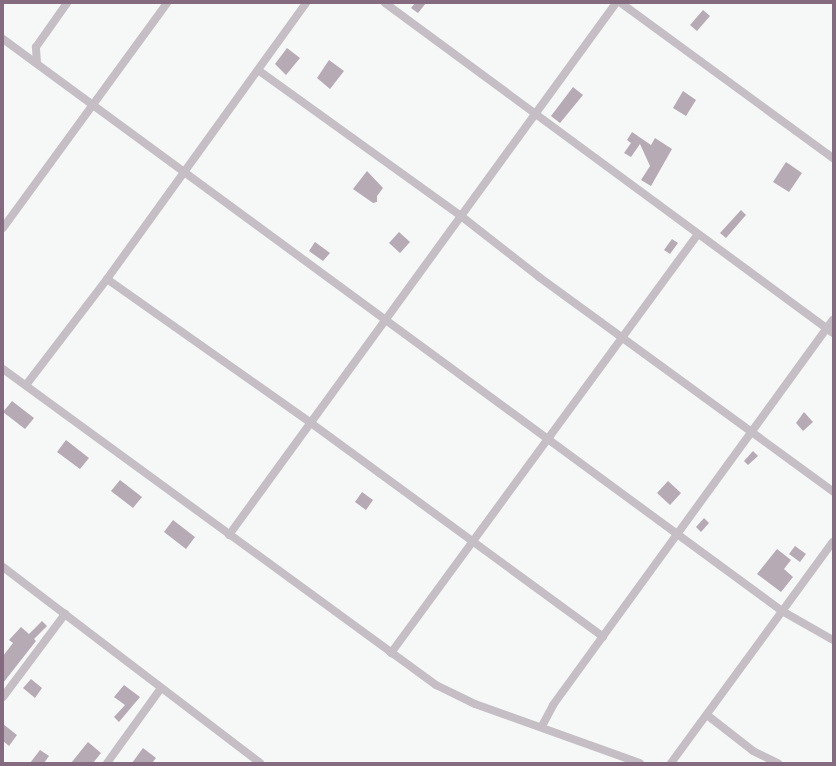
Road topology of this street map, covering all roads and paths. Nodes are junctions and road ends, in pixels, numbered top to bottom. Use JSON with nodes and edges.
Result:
{"nodes":[{"id":1,"x":67,"y":3,"type":"edge"},
{"id":2,"x":167,"y":3,"type":"edge"},
{"id":3,"x":306,"y":3,"type":"edge"},
{"id":4,"x":385,"y":3,"type":"edge"},
{"id":5,"x":616,"y":3,"type":"edge"},
{"id":6,"x":620,"y":3,"type":"edge"},
{"id":7,"x":3,"y":39,"type":"edge"},
{"id":8,"x":37,"y":63,"type":"junction"},
{"id":9,"x":258,"y":70,"type":"junction"},
{"id":10,"x":93,"y":106,"type":"junction"},
{"id":11,"x":535,"y":114,"type":"junction"},
{"id":12,"x":833,"y":158,"type":"edge"},
{"id":13,"x":182,"y":171,"type":"junction"},
{"id":14,"x":461,"y":216,"type":"junction"},
{"id":15,"x":3,"y":228,"type":"edge"},
{"id":16,"x":698,"y":234,"type":"junction"},
{"id":17,"x":107,"y":279,"type":"junction"},
{"id":18,"x":385,"y":320,"type":"junction"},
{"id":19,"x":833,"y":320,"type":"edge"},
{"id":20,"x":830,"y":331,"type":"edge"},
{"id":21,"x":622,"y":337,"type":"junction"},
{"id":22,"x":3,"y":368,"type":"edge"},
{"id":23,"x":26,"y":385,"type":"junction"},
{"id":24,"x":311,"y":423,"type":"junction"},
{"id":25,"x":753,"y":432,"type":"junction"},
{"id":26,"x":548,"y":439,"type":"junction"},
{"id":27,"x":833,"y":491,"type":"edge"},
{"id":28,"x":678,"y":534,"type":"junction"},
{"id":29,"x":229,"y":535,"type":"junction"},
{"id":30,"x":471,"y":542,"type":"junction"},
{"id":31,"x":833,"y":542,"type":"edge"},
{"id":32,"x":3,"y":567,"type":"edge"},
{"id":33,"x":782,"y":611,"type":"junction"},
{"id":34,"x":65,"y":614,"type":"junction"},
{"id":35,"x":603,"y":637,"type":"junction"},
{"id":36,"x":833,"y":640,"type":"edge"},
{"id":37,"x":391,"y":653,"type":"junction"},
{"id":38,"x":161,"y":688,"type":"junction"},
{"id":39,"x":3,"y":697,"type":"edge"},
{"id":40,"x":707,"y":715,"type":"junction"},
{"id":41,"x":542,"y":726,"type":"junction"},
{"id":42,"x":258,"y":762,"type":"edge"},
{"id":43,"x":107,"y":763,"type":"edge"},
{"id":44,"x":640,"y":763,"type":"edge"},
{"id":45,"x":671,"y":763,"type":"edge"},
{"id":46,"x":778,"y":763,"type":"edge"}],
"edges":[{"from":1,"to":8,"type":"street"},
{"from":2,"to":10,"type":"street"},
{"from":3,"to":9,"type":"street"},
{"from":4,"to":11,"type":"street"},
{"from":5,"to":11,"type":"street"},
{"from":6,"to":12,"type":"street"},
{"from":7,"to":8,"type":"street"},
{"from":8,"to":10,"type":"street"},
{"from":9,"to":13,"type":"street"},
{"from":9,"to":14,"type":"street"},
{"from":10,"to":13,"type":"street"},
{"from":10,"to":15,"type":"street"},
{"from":11,"to":14,"type":"street"},
{"from":11,"to":16,"type":"street"},
{"from":13,"to":17,"type":"street"},
{"from":13,"to":18,"type":"street"},
{"from":14,"to":18,"type":"street"},
{"from":14,"to":21,"type":"street"},
{"from":16,"to":20,"type":"street"},
{"from":16,"to":21,"type":"street"},
{"from":17,"to":23,"type":"street"},
{"from":17,"to":24,"type":"street"},
{"from":18,"to":24,"type":"street"},
{"from":18,"to":26,"type":"street"},
{"from":19,"to":20,"type":"street"},
{"from":20,"to":25,"type":"street"},
{"from":21,"to":25,"type":"street"},
{"from":21,"to":26,"type":"street"},
{"from":22,"to":23,"type":"street"},
{"from":23,"to":29,"type":"street"},
{"from":24,"to":29,"type":"street"},
{"from":24,"to":30,"type":"street"},
{"from":25,"to":27,"type":"street"},
{"from":25,"to":28,"type":"street"},
{"from":26,"to":28,"type":"street"},
{"from":26,"to":30,"type":"street"},
{"from":28,"to":33,"type":"street"},
{"from":28,"to":35,"type":"street"},
{"from":29,"to":37,"type":"street"},
{"from":30,"to":35,"type":"street"},
{"from":30,"to":37,"type":"street"},
{"from":31,"to":33,"type":"street"},
{"from":32,"to":34,"type":"street"},
{"from":33,"to":36,"type":"street"},
{"from":33,"to":40,"type":"street"},
{"from":34,"to":38,"type":"street"},
{"from":34,"to":39,"type":"street"},
{"from":35,"to":41,"type":"street"},
{"from":37,"to":41,"type":"street"},
{"from":38,"to":42,"type":"street"},
{"from":38,"to":43,"type":"street"},
{"from":40,"to":45,"type":"street"},
{"from":40,"to":46,"type":"street"},
{"from":41,"to":44,"type":"street"}]}
